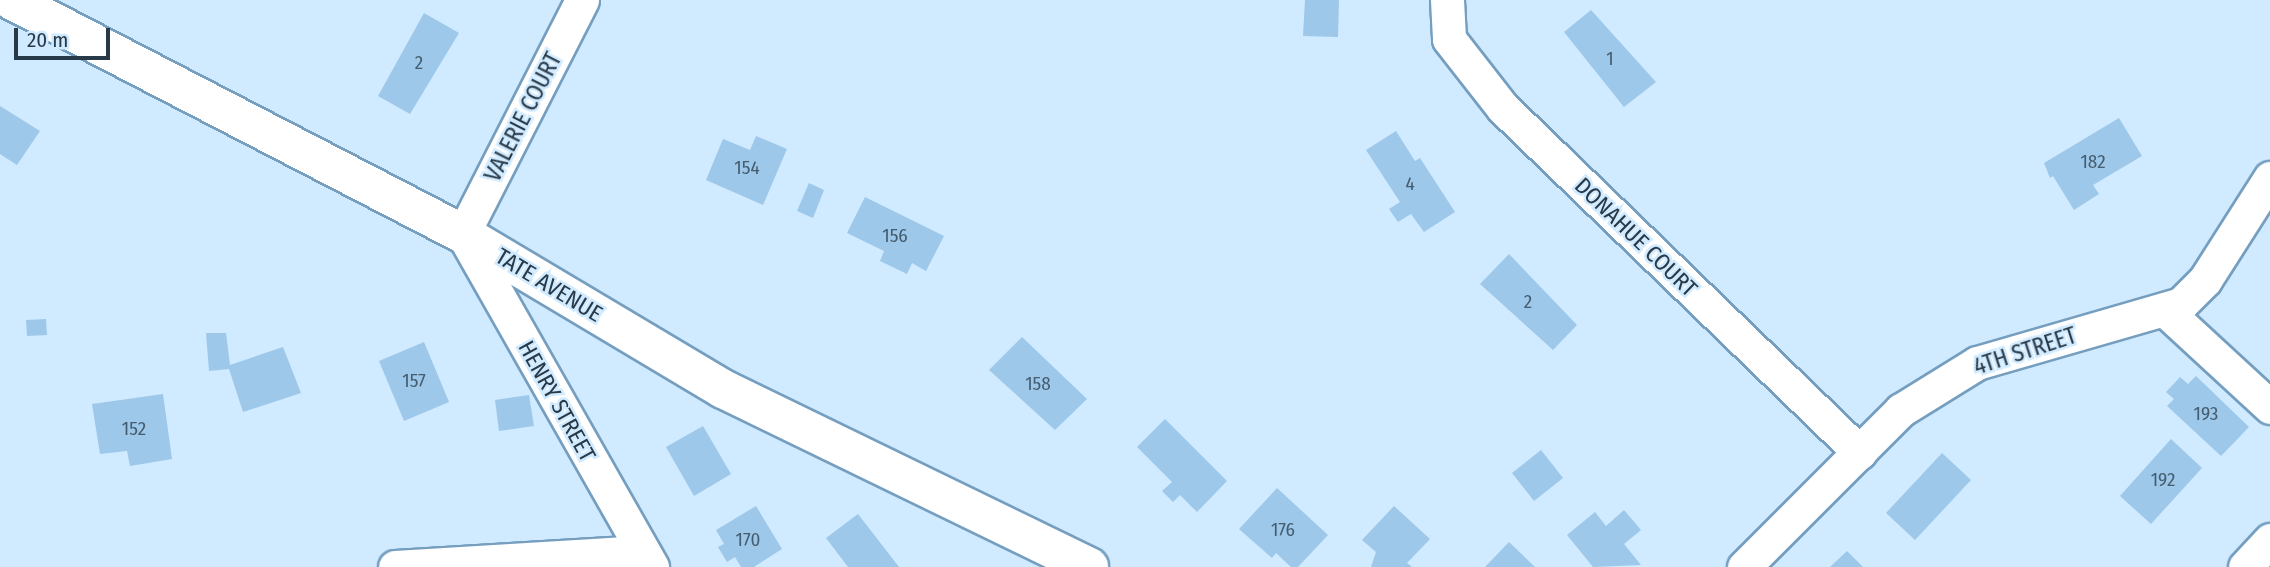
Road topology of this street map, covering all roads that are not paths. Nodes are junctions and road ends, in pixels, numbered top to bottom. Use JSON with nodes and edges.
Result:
{"nodes":[{"id":1,"x":11,"y":0,"type":"edge"},
{"id":2,"x":582,"y":0,"type":"edge"},
{"id":3,"x":1447,"y":0,"type":"edge"},
{"id":4,"x":2270,"y":178,"type":"edge"},
{"id":5,"x":463,"y":234,"type":"junction"},
{"id":6,"x":2165,"y":310,"type":"junction"},
{"id":7,"x":2270,"y":407,"type":"edge"},
{"id":8,"x":1860,"y":453,"type":"junction"},
{"id":9,"x":2270,"y":540,"type":"edge"},
{"id":10,"x":647,"y":559,"type":"edge"},
{"id":11,"x":395,"y":567,"type":"edge"},
{"id":12,"x":1089,"y":567,"type":"edge"},
{"id":13,"x":1744,"y":567,"type":"edge"},
{"id":14,"x":2245,"y":567,"type":"edge"}],
"edges":[{"from":1,"to":5,"type":"street","name":"TATE AVENUE"},
{"from":2,"to":5,"type":"street","name":"VALERIE COURT"},
{"from":3,"to":8,"type":"street","name":"DONAHUE COURT"},
{"from":4,"to":6,"type":"street","name":"4TH STREET"},
{"from":5,"to":10,"type":"street","name":"HENRY STREET"},
{"from":5,"to":12,"type":"street","name":"TATE AVENUE"},
{"from":6,"to":7,"type":"street"},
{"from":6,"to":8,"type":"street","name":"4TH STREET"},
{"from":8,"to":13,"type":"street","name":"4TH STREET"},
{"from":9,"to":14,"type":"street"},
{"from":10,"to":11,"type":"street"}]}
